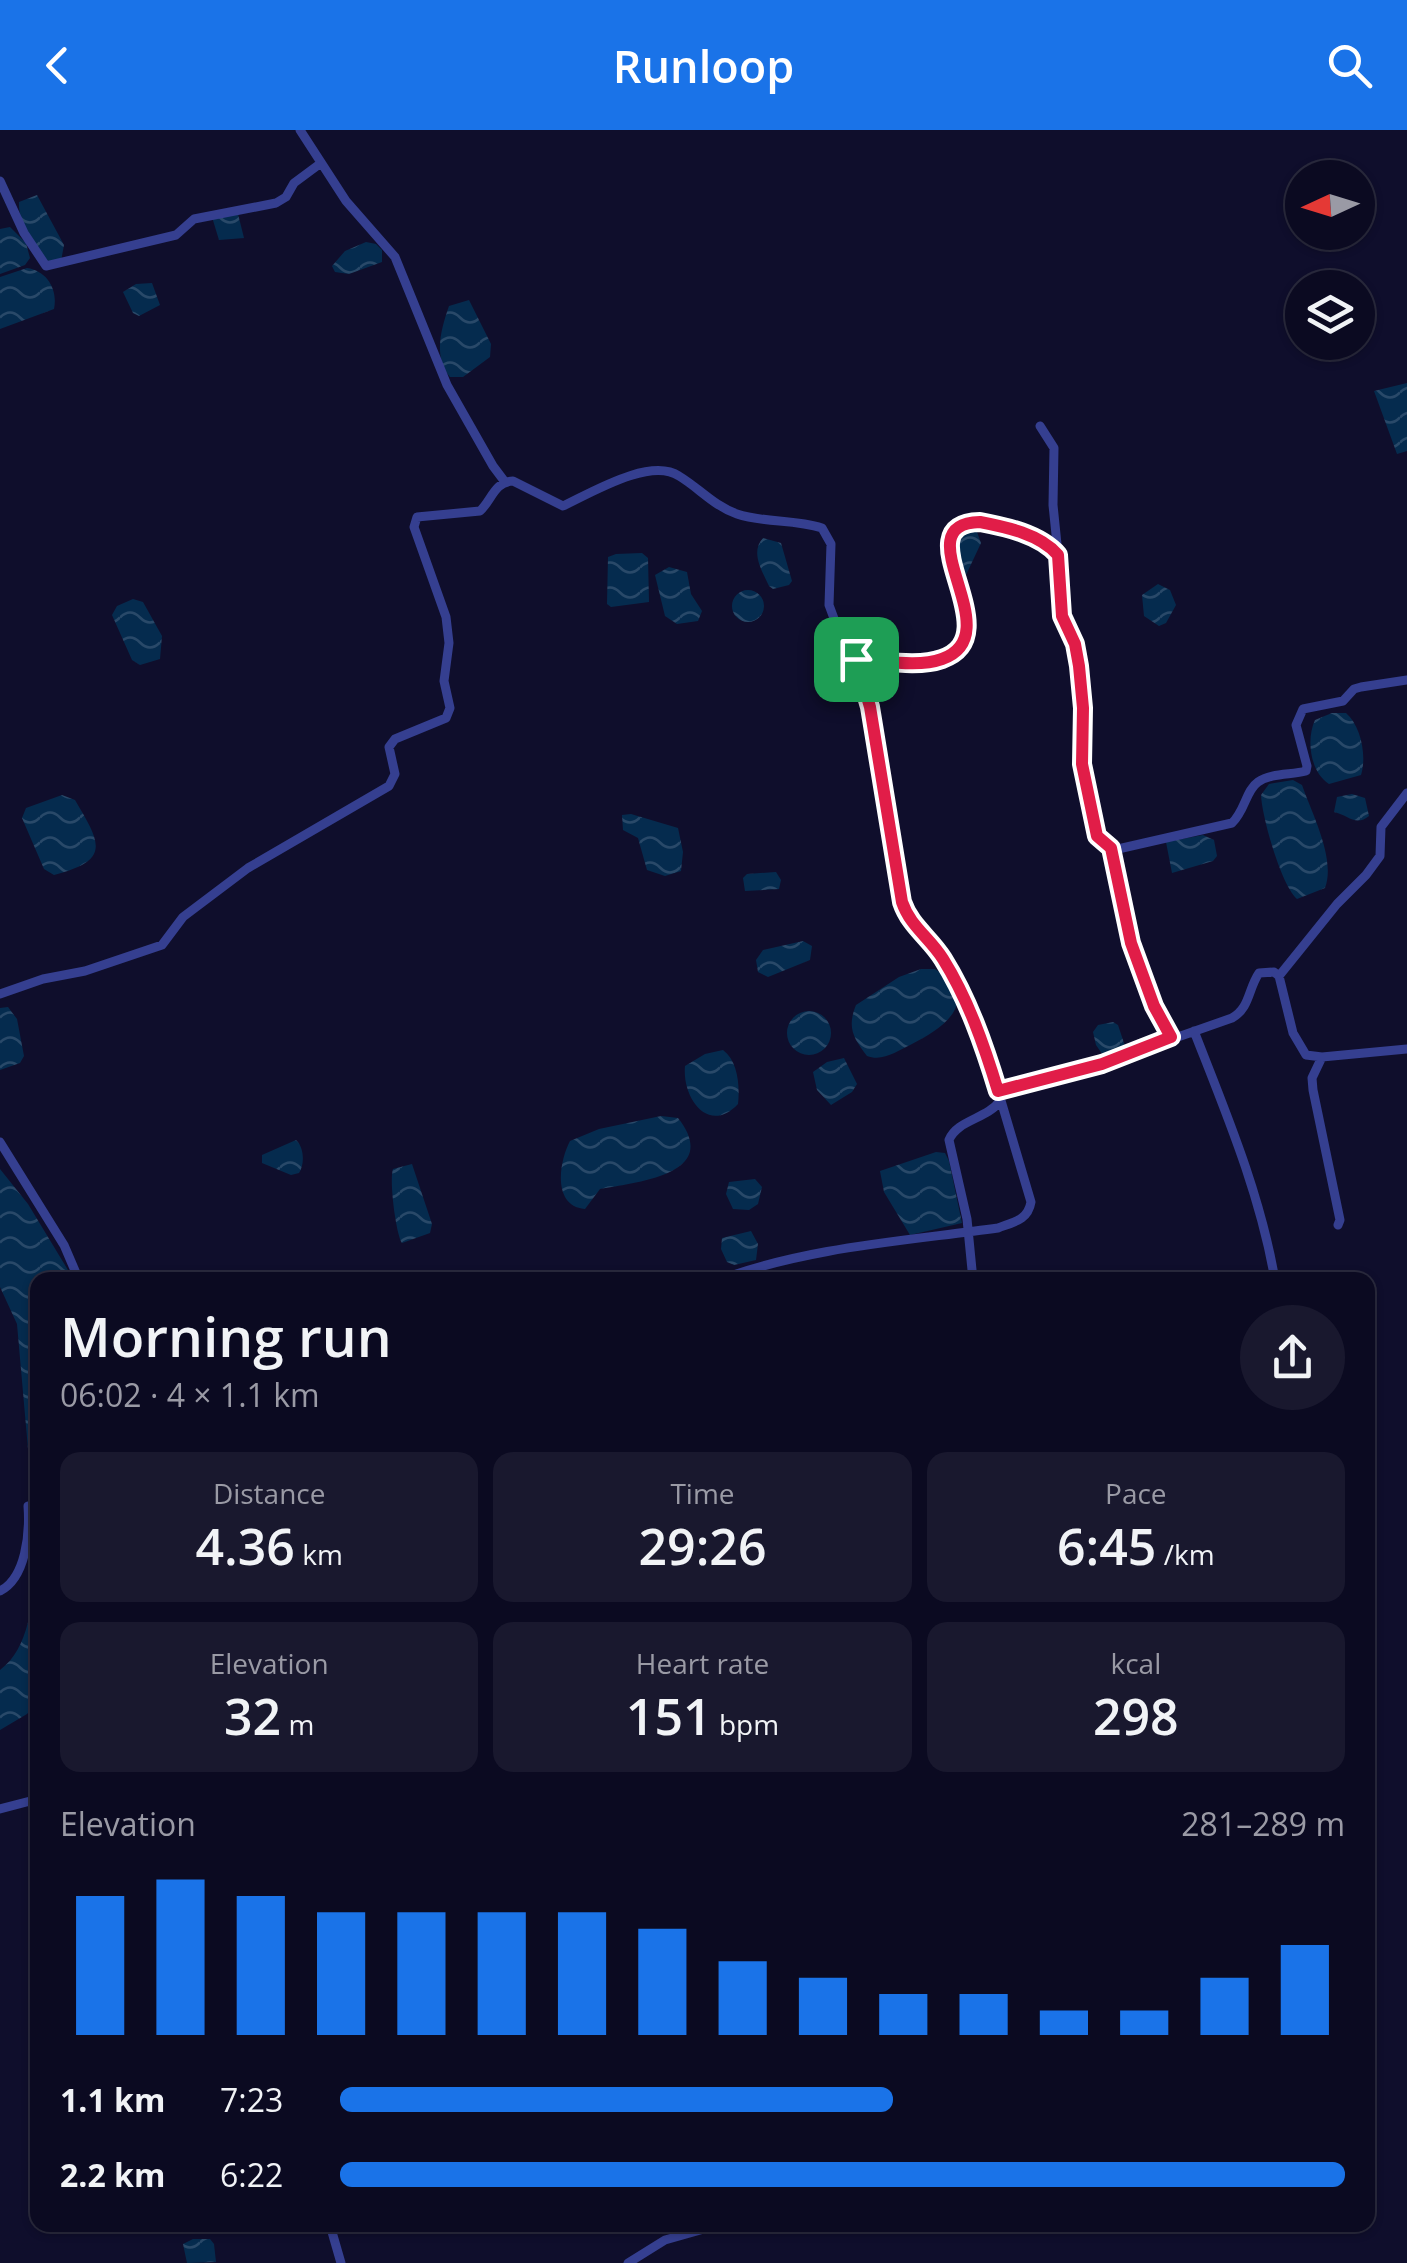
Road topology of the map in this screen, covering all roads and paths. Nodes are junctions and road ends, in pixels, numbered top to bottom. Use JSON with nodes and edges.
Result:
{"nodes":[{"id":1,"x":300,"y":130,"type":"edge"},
{"id":2,"x":321,"y":163,"type":"junction"},
{"id":3,"x":0,"y":181,"type":"edge"},
{"id":4,"x":1040,"y":426,"type":"dead end"},
{"id":5,"x":505,"y":482,"type":"junction"},
{"id":6,"x":1058,"y":555,"type":"junction"},
{"id":7,"x":856,"y":659,"type":"junction"},
{"id":8,"x":1407,"y":680,"type":"edge"},
{"id":9,"x":1407,"y":793,"type":"edge"},
{"id":10,"x":1111,"y":848,"type":"junction"},
{"id":11,"x":1279,"y":976,"type":"junction"},
{"id":12,"x":0,"y":994,"type":"edge"},
{"id":13,"x":1194,"y":1031,"type":"junction"},
{"id":14,"x":1171,"y":1037,"type":"junction"},
{"id":15,"x":1407,"y":1049,"type":"edge"},
{"id":16,"x":1322,"y":1057,"type":"junction"},
{"id":17,"x":999,"y":1096,"type":"junction"},
{"id":18,"x":0,"y":1142,"type":"edge"},
{"id":19,"x":1338,"y":1224,"type":"dead end"},
{"id":20,"x":968,"y":1232,"type":"junction"},
{"id":21,"x":76,"y":1272,"type":"edge"},
{"id":22,"x":741,"y":1272,"type":"edge"},
{"id":23,"x":972,"y":1272,"type":"edge"},
{"id":24,"x":1273,"y":1272,"type":"edge"},
{"id":25,"x":28,"y":1506,"type":"dead end"},
{"id":26,"x":0,"y":1591,"type":"edge"},
{"id":27,"x":30,"y":1801,"type":"edge"},
{"id":28,"x":0,"y":1809,"type":"edge"},
{"id":29,"x":332,"y":2232,"type":"edge"},
{"id":30,"x":693,"y":2232,"type":"edge"},
{"id":31,"x":341,"y":2263,"type":"edge"},
{"id":32,"x":628,"y":2263,"type":"edge"}],
"edges":[{"from":1,"to":2,"type":"street"},
{"from":2,"to":3,"type":"street"},
{"from":2,"to":5,"type":"street"},
{"from":4,"to":6,"type":"street"},
{"from":5,"to":7,"type":"street"},
{"from":5,"to":12,"type":"street"},
{"from":6,"to":7,"type":"street"},
{"from":6,"to":10,"type":"street"},
{"from":7,"to":17,"type":"street"},
{"from":8,"to":10,"type":"street"},
{"from":9,"to":11,"type":"street"},
{"from":10,"to":14,"type":"street"},
{"from":11,"to":13,"type":"street"},
{"from":11,"to":16,"type":"street"},
{"from":13,"to":14,"type":"street"},
{"from":13,"to":24,"type":"street"},
{"from":14,"to":17,"type":"street"},
{"from":15,"to":16,"type":"street"},
{"from":16,"to":19,"type":"street"},
{"from":17,"to":20,"type":"street"},
{"from":17,"to":20,"type":"street"},
{"from":18,"to":21,"type":"street"},
{"from":20,"to":22,"type":"street"},
{"from":20,"to":23,"type":"street"},
{"from":25,"to":26,"type":"street"},
{"from":27,"to":28,"type":"street"},
{"from":29,"to":31,"type":"street"},
{"from":30,"to":32,"type":"street"}]}
